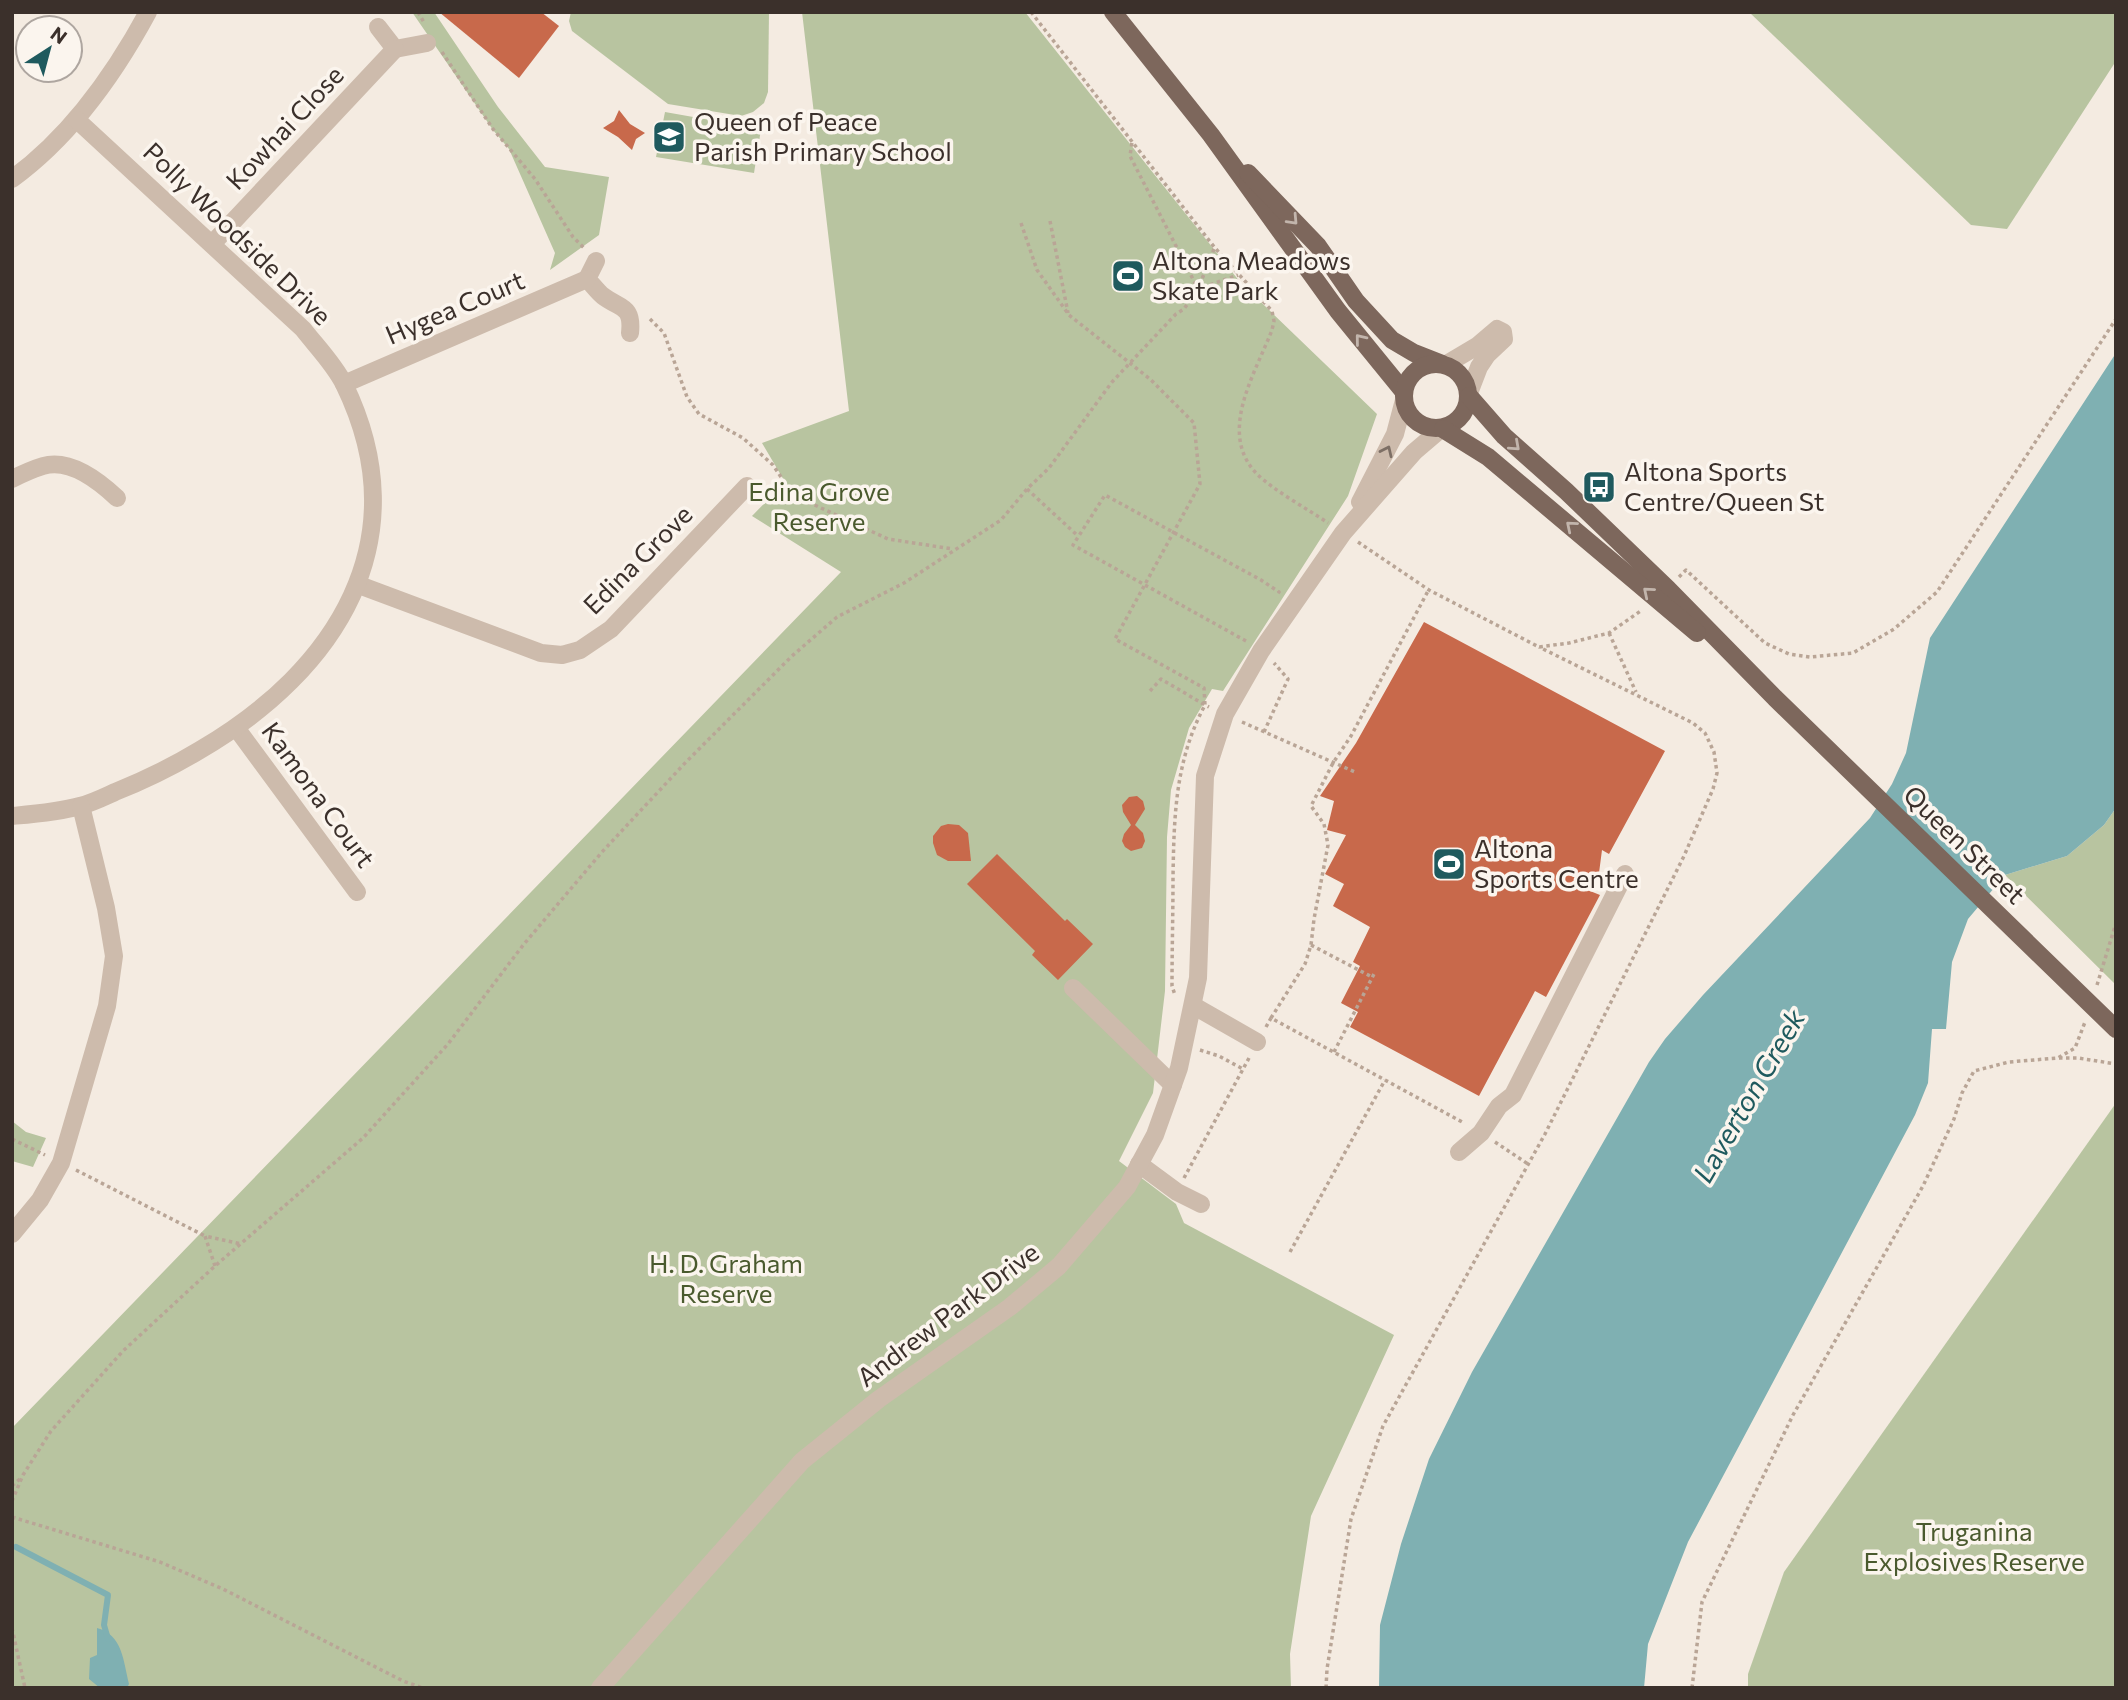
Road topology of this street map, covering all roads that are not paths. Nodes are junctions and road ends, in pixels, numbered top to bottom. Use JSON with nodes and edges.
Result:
{"nodes":[{"id":1,"x":148,"y":12,"type":"edge"},
{"id":2,"x":1113,"y":12,"type":"edge"},
{"id":3,"x":378,"y":27,"type":"dead end"},
{"id":4,"x":427,"y":43,"type":"dead end"},
{"id":5,"x":395,"y":49,"type":"junction"},
{"id":6,"x":77,"y":120,"type":"junction"},
{"id":7,"x":1212,"y":135,"type":"junction"},
{"id":8,"x":12,"y":179,"type":"edge"},
{"id":9,"x":212,"y":244,"type":"junction"},
{"id":10,"x":596,"y":261,"type":"dead end"},
{"id":11,"x":587,"y":279,"type":"junction"},
{"id":12,"x":630,"y":332,"type":"dead end"},
{"id":13,"x":1443,"y":365,"type":"junction"},
{"id":14,"x":344,"y":384,"type":"junction"},
{"id":15,"x":1469,"y":394,"type":"junction"},
{"id":16,"x":1404,"y":396,"type":"junction"},
{"id":17,"x":1442,"y":429,"type":"junction"},
{"id":18,"x":12,"y":479,"type":"edge"},
{"id":19,"x":747,"y":486,"type":"dead end"},
{"id":20,"x":117,"y":498,"type":"dead end"},
{"id":21,"x":1343,"y":533,"type":"junction"},
{"id":22,"x":359,"y":585,"type":"junction"},
{"id":23,"x":1775,"y":698,"type":"junction"},
{"id":24,"x":237,"y":729,"type":"junction"},
{"id":25,"x":81,"y":806,"type":"junction"},
{"id":26,"x":12,"y":816,"type":"edge"},
{"id":27,"x":1625,"y":874,"type":"dead end"},
{"id":28,"x":357,"y":892,"type":"dead end"},
{"id":29,"x":1073,"y":988,"type":"dead end"},
{"id":30,"x":1194,"y":1006,"type":"junction"},
{"id":31,"x":2116,"y":1029,"type":"edge"},
{"id":32,"x":1257,"y":1042,"type":"road end"},
{"id":33,"x":1173,"y":1085,"type":"junction"},
{"id":34,"x":1459,"y":1152,"type":"dead end"},
{"id":35,"x":1139,"y":1164,"type":"junction"},
{"id":36,"x":1201,"y":1205,"type":"dead end"},
{"id":37,"x":12,"y":1234,"type":"edge"},
{"id":38,"x":600,"y":1688,"type":"edge"}],
"edges":[{"from":1,"to":6,"type":"street"},
{"from":2,"to":7,"type":"main road"},
{"from":3,"to":5,"type":"street"},
{"from":4,"to":5,"type":"street"},
{"from":5,"to":9,"type":"street","name":"Kowhai Close"},
{"from":6,"to":8,"type":"street"},
{"from":6,"to":9,"type":"street","name":"Polly Woodside Drive"},
{"from":7,"to":13,"type":"main road","one_way":true},
{"from":16,"to":7,"type":"main road","one_way":true},
{"from":9,"to":14,"type":"street","name":"Polly Woodside Drive"},
{"from":10,"to":11,"type":"street"},
{"from":11,"to":12,"type":"street"},
{"from":11,"to":14,"type":"street","name":"Hygea Court"},
{"from":13,"to":15,"type":"main road"},
{"from":13,"to":15,"type":"street"},
{"from":13,"to":16,"type":"main road"},
{"from":14,"to":22,"type":"street","name":"Polly Woodside Drive"},
{"from":15,"to":17,"type":"main road"},
{"from":15,"to":23,"type":"main road","name":"Queen Street","one_way":true},
{"from":16,"to":17,"type":"main road"},
{"from":21,"to":16,"type":"street","name":"Andrew Park Drive","one_way":true},
{"from":17,"to":21,"type":"street","name":"Andrew Park Drive"},
{"from":23,"to":17,"type":"main road","name":"Queen Street","one_way":true},
{"from":18,"to":20,"type":"street"},
{"from":19,"to":22,"type":"street","name":"Edina Grove"},
{"from":21,"to":30,"type":"street","name":"Andrew Park Drive"},
{"from":22,"to":24,"type":"street","name":"Polly Woodside Drive"},
{"from":23,"to":31,"type":"main road","name":"Queen Street"},
{"from":24,"to":25,"type":"street","name":"Polly Woodside Drive"},
{"from":24,"to":28,"type":"street","name":"Kamona Court"},
{"from":25,"to":26,"type":"street","name":"Polly Woodside Drive"},
{"from":25,"to":37,"type":"street"},
{"from":27,"to":34,"type":"street"},
{"from":29,"to":33,"type":"street"},
{"from":30,"to":32,"type":"street"},
{"from":30,"to":33,"type":"street","name":"Andrew Park Drive"},
{"from":33,"to":35,"type":"street","name":"Andrew Park Drive"},
{"from":35,"to":36,"type":"street"},
{"from":35,"to":38,"type":"street","name":"Andrew Park Drive"}]}
